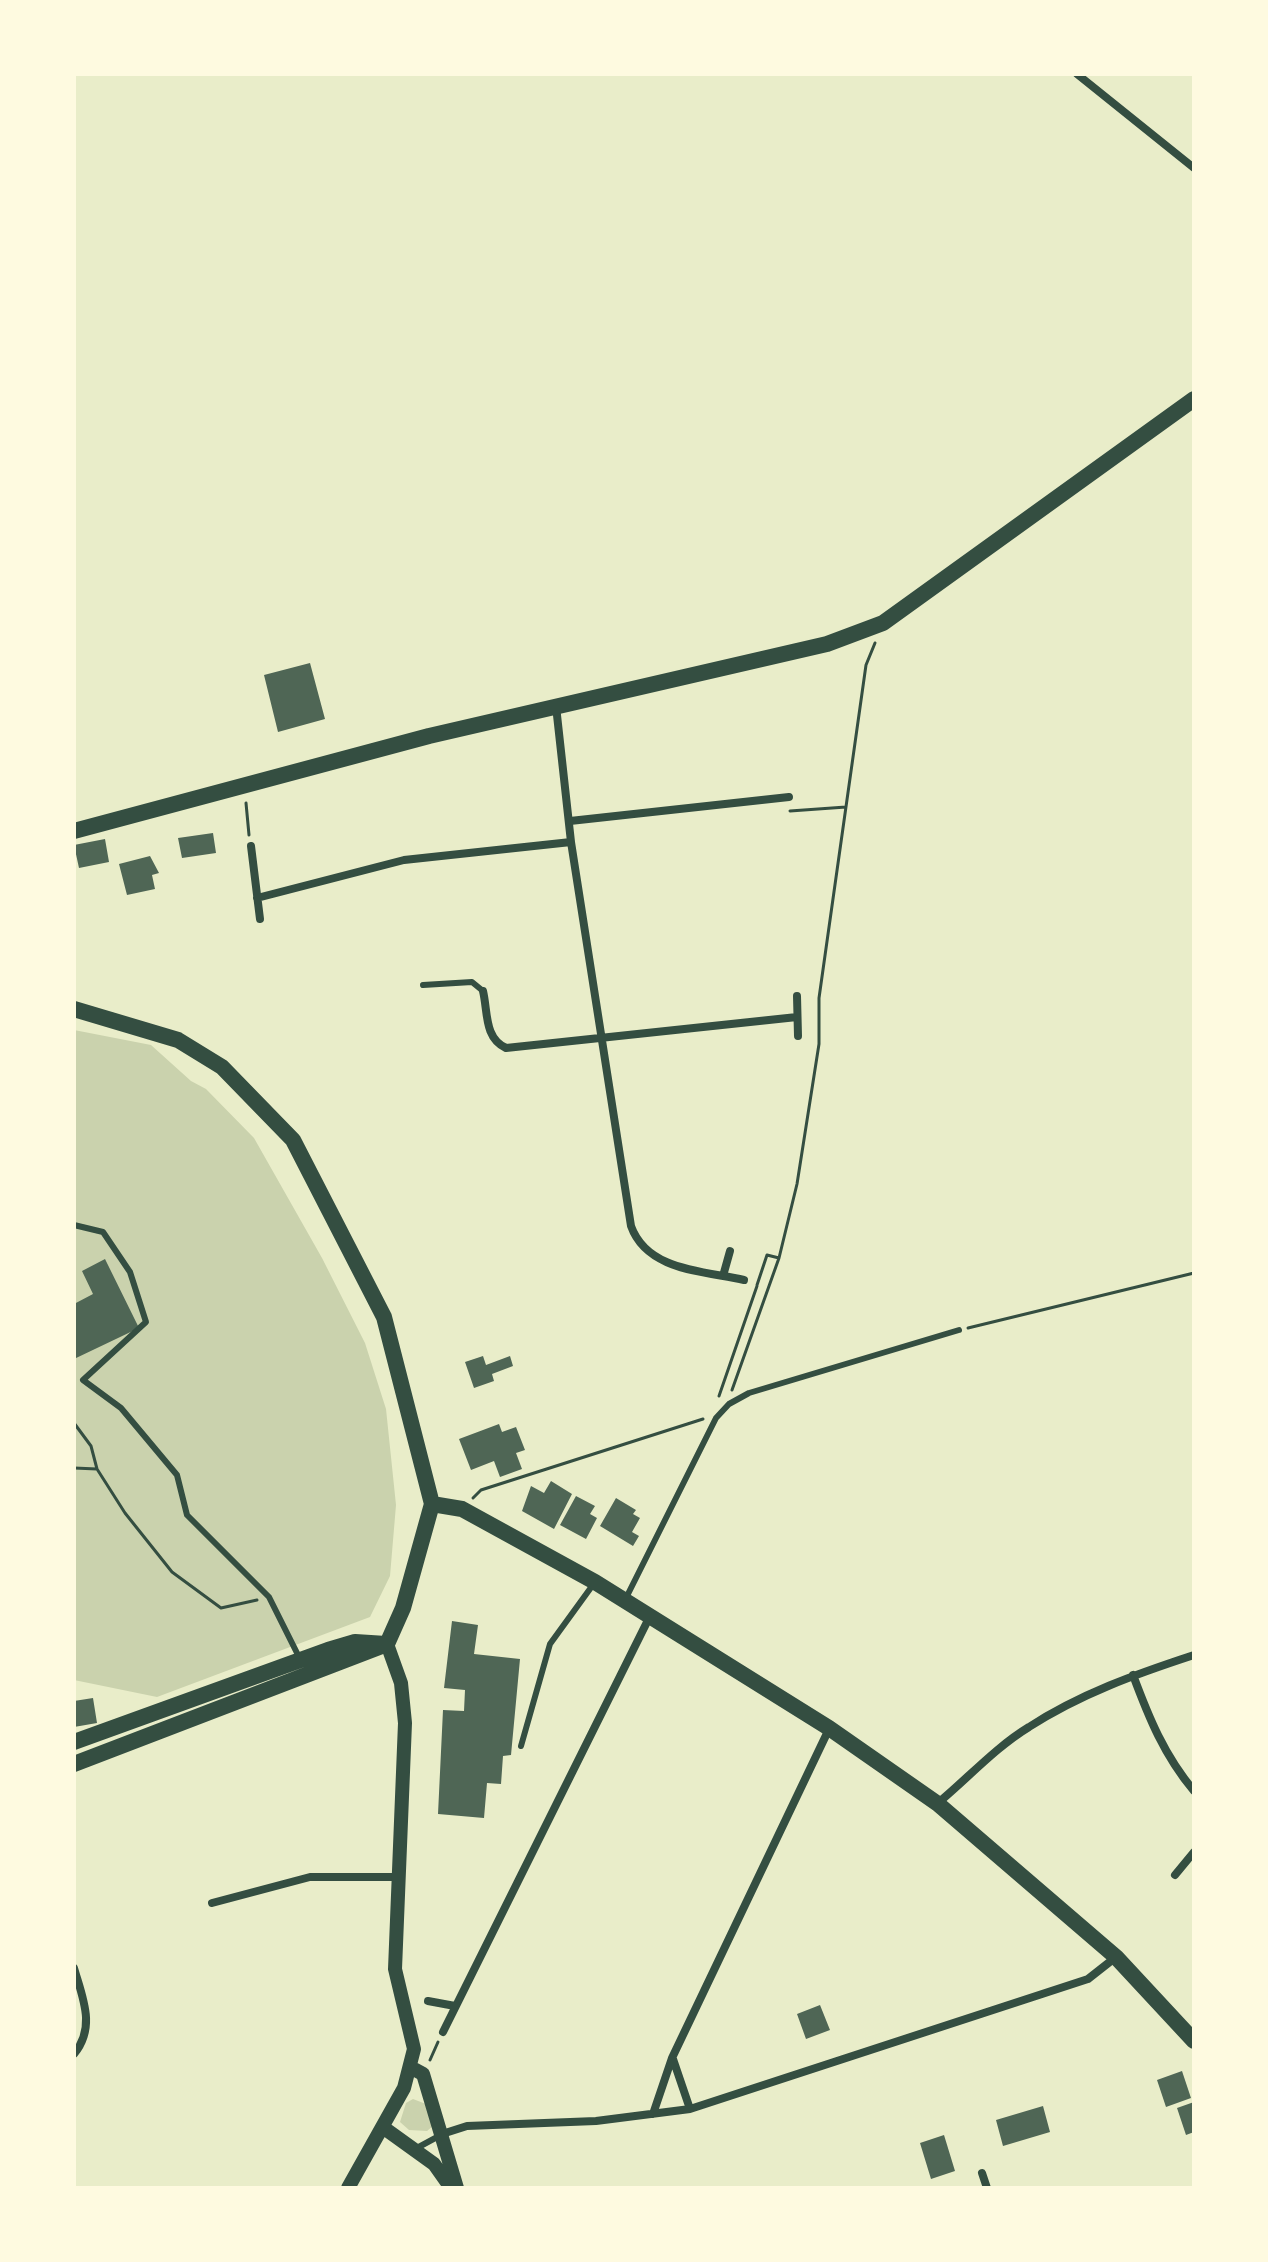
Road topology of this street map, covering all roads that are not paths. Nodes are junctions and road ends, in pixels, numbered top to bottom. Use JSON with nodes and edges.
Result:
{"nodes":[{"id":1,"x":1077,"y":74,"type":"edge"},
{"id":2,"x":1194,"y":168,"type":"edge"},
{"id":3,"x":1194,"y":399,"type":"edge"},
{"id":4,"x":556,"y":706,"type":"junction"},
{"id":5,"x":789,"y":797,"type":"road end"},
{"id":6,"x":570,"y":821,"type":"junction"},
{"id":7,"x":74,"y":831,"type":"edge"},
{"id":8,"x":571,"y":842,"type":"junction"},
{"id":9,"x":251,"y":846,"type":"road end"},
{"id":10,"x":257,"y":898,"type":"junction"},
{"id":11,"x":260,"y":919,"type":"dead end"},
{"id":12,"x":423,"y":985,"type":"dead end"},
{"id":13,"x":483,"y":991,"type":"joint"},
{"id":14,"x":797,"y":996,"type":"dead end"},
{"id":15,"x":74,"y":1009,"type":"edge"},
{"id":16,"x":797,"y":1017,"type":"junction"},
{"id":17,"x":798,"y":1036,"type":"dead end"},
{"id":18,"x":601,"y":1041,"type":"junction"},
{"id":19,"x":74,"y":1225,"type":"edge"},
{"id":20,"x":730,"y":1251,"type":"dead end"},
{"id":21,"x":723,"y":1276,"type":"junction"},
{"id":22,"x":744,"y":1280,"type":"road end"},
{"id":23,"x":959,"y":1330,"type":"road end"},
{"id":24,"x":83,"y":1380,"type":"junction"},
{"id":25,"x":74,"y":1381,"type":"edge"},
{"id":26,"x":432,"y":1504,"type":"junction"},
{"id":27,"x":595,"y":1582,"type":"junction"},
{"id":28,"x":625,"y":1601,"type":"junction"},
{"id":29,"x":650,"y":1616,"type":"junction"},
{"id":30,"x":387,"y":1644,"type":"junction"},
{"id":31,"x":1194,"y":1655,"type":"edge"},
{"id":32,"x":300,"y":1659,"type":"junction"},
{"id":33,"x":1133,"y":1675,"type":"junction"},
{"id":34,"x":226,"y":1685,"type":"junction"},
{"id":35,"x":233,"y":1705,"type":"junction"},
{"id":36,"x":829,"y":1728,"type":"junction"},
{"id":37,"x":74,"y":1742,"type":"edge"},
{"id":38,"x":521,"y":1746,"type":"dead end"},
{"id":39,"x":74,"y":1764,"type":"edge"},
{"id":40,"x":1194,"y":1791,"type":"edge"},
{"id":41,"x":938,"y":1804,"type":"junction"},
{"id":42,"x":1194,"y":1852,"type":"edge"},
{"id":43,"x":1175,"y":1875,"type":"dead end"},
{"id":44,"x":396,"y":1877,"type":"junction"},
{"id":45,"x":212,"y":1903,"type":"dead end"},
{"id":46,"x":1116,"y":1957,"type":"junction"},
{"id":47,"x":74,"y":1968,"type":"edge"},
{"id":48,"x":428,"y":2001,"type":"dead end"},
{"id":49,"x":455,"y":2006,"type":"junction"},
{"id":50,"x":443,"y":2032,"type":"road end"},
{"id":51,"x":1194,"y":2041,"type":"edge"},
{"id":52,"x":74,"y":2054,"type":"edge"},
{"id":53,"x":672,"y":2058,"type":"junction"},
{"id":54,"x":416,"y":2070,"type":"junction"},
{"id":55,"x":690,"y":2109,"type":"junction"},
{"id":56,"x":653,"y":2114,"type":"junction"},
{"id":57,"x":384,"y":2128,"type":"junction"},
{"id":58,"x":442,"y":2134,"type":"junction"},
{"id":59,"x":415,"y":2149,"type":"junction"},
{"id":60,"x":982,"y":2173,"type":"dead end"},
{"id":61,"x":348,"y":2188,"type":"edge"},
{"id":62,"x":451,"y":2188,"type":"edge"},
{"id":63,"x":457,"y":2188,"type":"edge"},
{"id":64,"x":987,"y":2188,"type":"edge"}],
"edges":[{"from":1,"to":2,"type":"street"},
{"from":3,"to":4,"type":"main road"},
{"from":4,"to":6,"type":"street"},
{"from":4,"to":7,"type":"main road"},
{"from":5,"to":6,"type":"street"},
{"from":6,"to":8,"type":"street"},
{"from":8,"to":10,"type":"street"},
{"from":8,"to":18,"type":"street"},
{"from":9,"to":10,"type":"street"},
{"from":10,"to":11,"type":"street"},
{"from":12,"to":13,"type":"lane"},
{"from":13,"to":18,"type":"street"},
{"from":14,"to":16,"type":"street"},
{"from":15,"to":26,"type":"main road"},
{"from":16,"to":17,"type":"street"},
{"from":16,"to":18,"type":"street"},
{"from":18,"to":21,"type":"street"},
{"from":19,"to":24,"type":"lane"},
{"from":20,"to":21,"type":"street"},
{"from":21,"to":22,"type":"street"},
{"from":23,"to":28,"type":"lane"},
{"from":24,"to":25,"type":"lane"},
{"from":24,"to":32,"type":"lane"},
{"from":26,"to":27,"type":"main road"},
{"from":26,"to":30,"type":"main road"},
{"from":27,"to":28,"type":"main road"},
{"from":27,"to":38,"type":"lane"},
{"from":28,"to":29,"type":"main road"},
{"from":29,"to":36,"type":"main road"},
{"from":29,"to":49,"type":"street"},
{"from":30,"to":32,"type":"main road"},
{"from":30,"to":35,"type":"main road"},
{"from":30,"to":44,"type":"street"},
{"from":31,"to":33,"type":"street"},
{"from":32,"to":34,"type":"main road"},
{"from":33,"to":40,"type":"street"},
{"from":33,"to":41,"type":"street"},
{"from":34,"to":35,"type":"lane"},
{"from":34,"to":37,"type":"main road"},
{"from":35,"to":39,"type":"main road"},
{"from":36,"to":41,"type":"main road"},
{"from":36,"to":53,"type":"street"},
{"from":41,"to":46,"type":"main road"},
{"from":42,"to":43,"type":"street"},
{"from":44,"to":45,"type":"street"},
{"from":44,"to":54,"type":"street"},
{"from":46,"to":51,"type":"main road"},
{"from":46,"to":55,"type":"street"},
{"from":47,"to":52,"type":"street"},
{"from":48,"to":49,"type":"street"},
{"from":49,"to":50,"type":"street"},
{"from":53,"to":55,"type":"street"},
{"from":53,"to":56,"type":"street"},
{"from":54,"to":57,"type":"street"},
{"from":54,"to":58,"type":"street"},
{"from":55,"to":56,"type":"street"},
{"from":56,"to":58,"type":"street"},
{"from":57,"to":59,"type":"street"},
{"from":57,"to":61,"type":"street"},
{"from":58,"to":59,"type":"lane"},
{"from":58,"to":63,"type":"street"},
{"from":59,"to":62,"type":"street"},
{"from":60,"to":64,"type":"street"}]}
